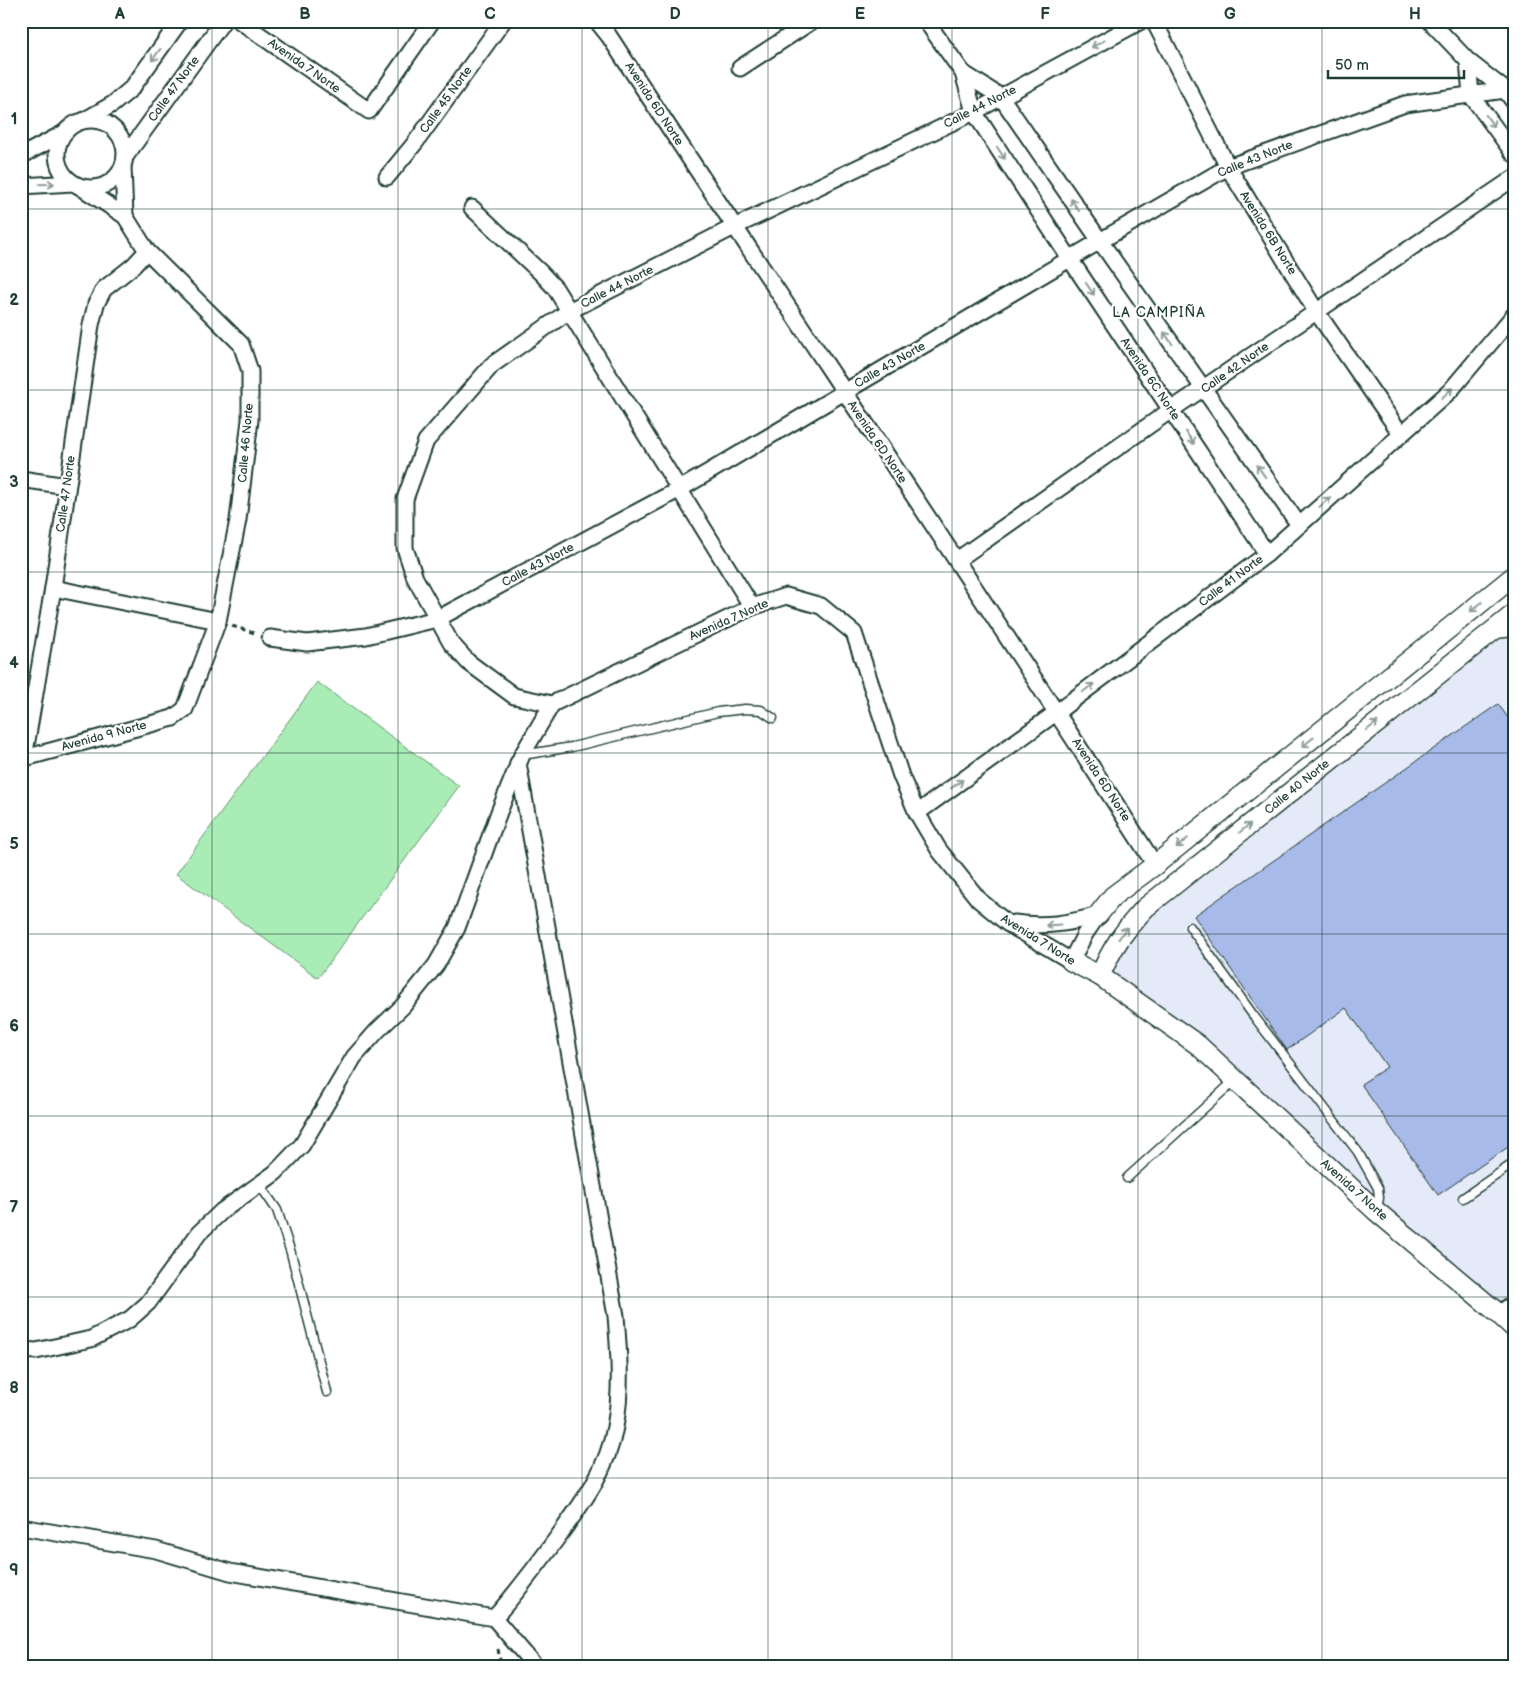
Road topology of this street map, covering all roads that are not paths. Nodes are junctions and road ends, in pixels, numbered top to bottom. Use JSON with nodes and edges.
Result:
{"nodes":[{"id":1,"x":180,"y":21,"type":"edge"},
{"id":2,"x":223,"y":21,"type":"edge"},
{"id":3,"x":240,"y":21,"type":"edge"},
{"id":4,"x":432,"y":21,"type":"edge"},
{"id":5,"x":503,"y":21,"type":"edge"},
{"id":6,"x":597,"y":21,"type":"edge"},
{"id":7,"x":812,"y":21,"type":"edge"},
{"id":8,"x":926,"y":21,"type":"edge"},
{"id":9,"x":1141,"y":21,"type":"edge"},
{"id":10,"x":1154,"y":21,"type":"edge"},
{"id":11,"x":1430,"y":21,"type":"edge"},
{"id":12,"x":1468,"y":61,"type":"junction"},
{"id":13,"x":740,"y":68,"type":"dead end"},
{"id":14,"x":963,"y":73,"type":"junction"},
{"id":15,"x":1511,"y":93,"type":"edge"},
{"id":16,"x":1471,"y":95,"type":"junction"},
{"id":17,"x":1001,"y":97,"type":"junction"},
{"id":18,"x":974,"y":112,"type":"junction"},
{"id":19,"x":85,"y":120,"type":"junction"},
{"id":20,"x":64,"y":133,"type":"junction"},
{"id":21,"x":1514,"y":154,"type":"edge"},
{"id":22,"x":21,"y":156,"type":"edge"},
{"id":23,"x":124,"y":161,"type":"junction"},
{"id":24,"x":1228,"y":167,"type":"junction"},
{"id":25,"x":388,"y":177,"type":"dead end"},
{"id":26,"x":1514,"y":178,"type":"edge"},
{"id":27,"x":76,"y":185,"type":"junction"},
{"id":28,"x":21,"y":186,"type":"edge"},
{"id":29,"x":472,"y":208,"type":"dead end"},
{"id":30,"x":125,"y":216,"type":"junction"},
{"id":31,"x":734,"y":227,"type":"junction"},
{"id":32,"x":1100,"y":241,"type":"junction"},
{"id":33,"x":147,"y":251,"type":"junction"},
{"id":34,"x":1070,"y":259,"type":"junction"},
{"id":35,"x":569,"y":311,"type":"junction"},
{"id":36,"x":1316,"y":311,"type":"junction"},
{"id":37,"x":1514,"y":314,"type":"edge"},
{"id":38,"x":1204,"y":389,"type":"junction"},
{"id":39,"x":844,"y":392,"type":"junction"},
{"id":40,"x":1172,"y":410,"type":"junction"},
{"id":41,"x":1401,"y":434,"type":"junction"},
{"id":42,"x":21,"y":479,"type":"edge"},
{"id":43,"x":66,"y":486,"type":"junction"},
{"id":44,"x":680,"y":489,"type":"junction"},
{"id":45,"x":1299,"y":525,"type":"junction"},
{"id":46,"x":1267,"y":554,"type":"junction"},
{"id":47,"x":957,"y":560,"type":"junction"},
{"id":48,"x":1514,"y":576,"type":"edge"},
{"id":49,"x":53,"y":588,"type":"junction"},
{"id":50,"x":752,"y":607,"type":"junction"},
{"id":51,"x":1514,"y":614,"type":"edge"},
{"id":52,"x":437,"y":619,"type":"junction"},
{"id":53,"x":218,"y":621,"type":"junction"},
{"id":54,"x":1514,"y":632,"type":"edge"},
{"id":55,"x":1486,"y":635,"type":"junction"},
{"id":56,"x":270,"y":638,"type":"road end"},
{"id":57,"x":552,"y":704,"type":"junction"},
{"id":58,"x":185,"y":709,"type":"joint"},
{"id":59,"x":1057,"y":712,"type":"junction"},
{"id":60,"x":773,"y":718,"type":"dead end"},
{"id":61,"x":22,"y":759,"type":"edge"},
{"id":62,"x":520,"y":759,"type":"junction"},
{"id":63,"x":917,"y":813,"type":"junction"},
{"id":64,"x":1155,"y":865,"type":"junction"},
{"id":65,"x":1098,"y":915,"type":"junction"},
{"id":66,"x":1007,"y":923,"type":"junction"},
{"id":67,"x":1190,"y":927,"type":"dead end"},
{"id":68,"x":1071,"y":961,"type":"junction"},
{"id":69,"x":1100,"y":976,"type":"junction"},
{"id":70,"x":1234,"y":1081,"type":"junction"},
{"id":71,"x":1514,"y":1163,"type":"edge"},
{"id":72,"x":1127,"y":1178,"type":"dead end"},
{"id":73,"x":259,"y":1184,"type":"junction"},
{"id":74,"x":1463,"y":1198,"type":"dead end"},
{"id":75,"x":1376,"y":1211,"type":"junction"},
{"id":76,"x":1507,"y":1309,"type":"edge"},
{"id":77,"x":1514,"y":1328,"type":"edge"},
{"id":78,"x":21,"y":1350,"type":"edge"},
{"id":79,"x":327,"y":1392,"type":"dead end"},
{"id":80,"x":21,"y":1527,"type":"edge"},
{"id":81,"x":494,"y":1618,"type":"junction"},
{"id":82,"x":535,"y":1666,"type":"edge"}],
"edges":[{"from":1,"to":19,"type":"street","one_way":true},
{"from":2,"to":23,"type":"street","name":"Calle 47 Norte"},
{"from":3,"to":4,"type":"street","name":"Avenida 7 Norte"},
{"from":5,"to":25,"type":"street","name":"Calle 45 Norte"},
{"from":6,"to":31,"type":"street","name":"Avenida 6D Norte"},
{"from":7,"to":13,"type":"street"},
{"from":8,"to":14,"type":"street","name":"Avenida 6C Norte"},
{"from":9,"to":17,"type":"street","name":"Calle 44 Norte","one_way":true},
{"from":10,"to":24,"type":"street","name":"Avenida 6B Norte"},
{"from":11,"to":12,"type":"street"},
{"from":12,"to":15,"type":"street"},
{"from":12,"to":16,"type":"street"},
{"from":14,"to":17,"type":"street","name":"Avenida 6C Norte"},
{"from":14,"to":18,"type":"street","name":"Avenida 6C Norte"},
{"from":15,"to":16,"type":"street","name":"Calle 43 Norte"},
{"from":16,"to":21,"type":"street","one_way":true},
{"from":16,"to":24,"type":"street","name":"Calle 43 Norte"},
{"from":17,"to":18,"type":"street","name":"Calle 44 Norte"},
{"from":32,"to":17,"type":"street","name":"Avenida 6C Norte","one_way":true},
{"from":18,"to":31,"type":"street","name":"Calle 44 Norte"},
{"from":18,"to":34,"type":"street","name":"Avenida 6C Norte","one_way":true},
{"from":19,"to":20,"type":"street"},
{"from":19,"to":23,"type":"street"},
{"from":20,"to":22,"type":"street"},
{"from":20,"to":27,"type":"street"},
{"from":23,"to":27,"type":"street"},
{"from":23,"to":30,"type":"street"},
{"from":24,"to":32,"type":"street","name":"Calle 43 Norte"},
{"from":24,"to":36,"type":"street","name":"Avenida 6B Norte"},
{"from":26,"to":36,"type":"street","name":"Calle 42 Norte"},
{"from":28,"to":27,"type":"street","one_way":true},
{"from":27,"to":30,"type":"street","name":"Calle 46 Norte"},
{"from":29,"to":35,"type":"street"},
{"from":30,"to":33,"type":"street","name":"Calle 46 Norte"},
{"from":31,"to":35,"type":"street","name":"Calle 44 Norte"},
{"from":31,"to":39,"type":"street","name":"Avenida 6D Norte"},
{"from":32,"to":34,"type":"street","name":"Calle 43 Norte"},
{"from":38,"to":32,"type":"street","name":"Avenida 6C Norte","one_way":true},
{"from":33,"to":43,"type":"street","name":"Calle 47 Norte"},
{"from":33,"to":53,"type":"street","name":"Calle 46 Norte"},
{"from":34,"to":39,"type":"street","name":"Calle 43 Norte"},
{"from":34,"to":40,"type":"street","name":"Avenida 6C Norte","one_way":true},
{"from":35,"to":44,"type":"street"},
{"from":35,"to":52,"type":"street","name":"Calle 44 Norte"},
{"from":36,"to":38,"type":"street","name":"Calle 42 Norte"},
{"from":36,"to":41,"type":"street","name":"Avenida 6B Norte"},
{"from":41,"to":37,"type":"street","name":"Calle 41 Norte","one_way":true},
{"from":38,"to":40,"type":"street","name":"Calle 42 Norte"},
{"from":45,"to":38,"type":"street","name":"Avenida 6C Norte","one_way":true},
{"from":39,"to":44,"type":"street","name":"Calle 43 Norte"},
{"from":39,"to":47,"type":"street","name":"Avenida 6D Norte"},
{"from":40,"to":46,"type":"street","name":"Avenida 6C Norte","one_way":true},
{"from":40,"to":47,"type":"street","name":"Calle 42 Norte"},
{"from":45,"to":41,"type":"street","name":"Calle 41 Norte","one_way":true},
{"from":42,"to":43,"type":"street"},
{"from":43,"to":49,"type":"street","name":"Calle 47 Norte"},
{"from":44,"to":50,"type":"street"},
{"from":44,"to":52,"type":"street","name":"Calle 43 Norte"},
{"from":45,"to":46,"type":"street","name":"Calle 41 Norte"},
{"from":59,"to":46,"type":"street","name":"Calle 41 Norte","one_way":true},
{"from":47,"to":59,"type":"street","name":"Avenida 6D Norte"},
{"from":48,"to":64,"type":"street","one_way":true},
{"from":49,"to":53,"type":"street"},
{"from":49,"to":61,"type":"street","name":"Calle 47 Norte"},
{"from":50,"to":57,"type":"street","name":"Avenida 7 Norte"},
{"from":50,"to":63,"type":"street","name":"Avenida 7 Norte"},
{"from":51,"to":55,"type":"street","name":"Calle 40 Norte"},
{"from":52,"to":56,"type":"street","name":"Calle 43 Norte"},
{"from":52,"to":57,"type":"street","name":"Calle 44 Norte"},
{"from":53,"to":58,"type":"street","name":"Calle 46 Norte"},
{"from":54,"to":55,"type":"lane"},
{"from":69,"to":55,"type":"street","name":"Calle 40 Norte","one_way":true},
{"from":57,"to":62,"type":"street"},
{"from":58,"to":61,"type":"street","name":"Avenida 9 Norte"},
{"from":63,"to":59,"type":"street","name":"Calle 41 Norte","one_way":true},
{"from":59,"to":64,"type":"street","name":"Avenida 6D Norte"},
{"from":60,"to":62,"type":"lane"},
{"from":62,"to":73,"type":"street"},
{"from":62,"to":81,"type":"street"},
{"from":63,"to":66,"type":"street","name":"Avenida 7 Norte"},
{"from":64,"to":65,"type":"street"},
{"from":65,"to":66,"type":"street","one_way":true},
{"from":65,"to":68,"type":"street"},
{"from":66,"to":68,"type":"street","name":"Avenida 7 Norte"},
{"from":67,"to":75,"type":"lane"},
{"from":68,"to":69,"type":"street","name":"Avenida 7 Norte"},
{"from":69,"to":70,"type":"street","name":"Avenida 7 Norte"},
{"from":70,"to":72,"type":"lane"},
{"from":70,"to":75,"type":"street","name":"Avenida 7 Norte"},
{"from":71,"to":74,"type":"lane"},
{"from":73,"to":78,"type":"street"},
{"from":73,"to":79,"type":"lane"},
{"from":75,"to":76,"type":"street","name":"Avenida 7 Norte"},
{"from":76,"to":77,"type":"street","name":"Avenida 7 Norte"},
{"from":80,"to":81,"type":"street"},
{"from":81,"to":82,"type":"street"}]}
